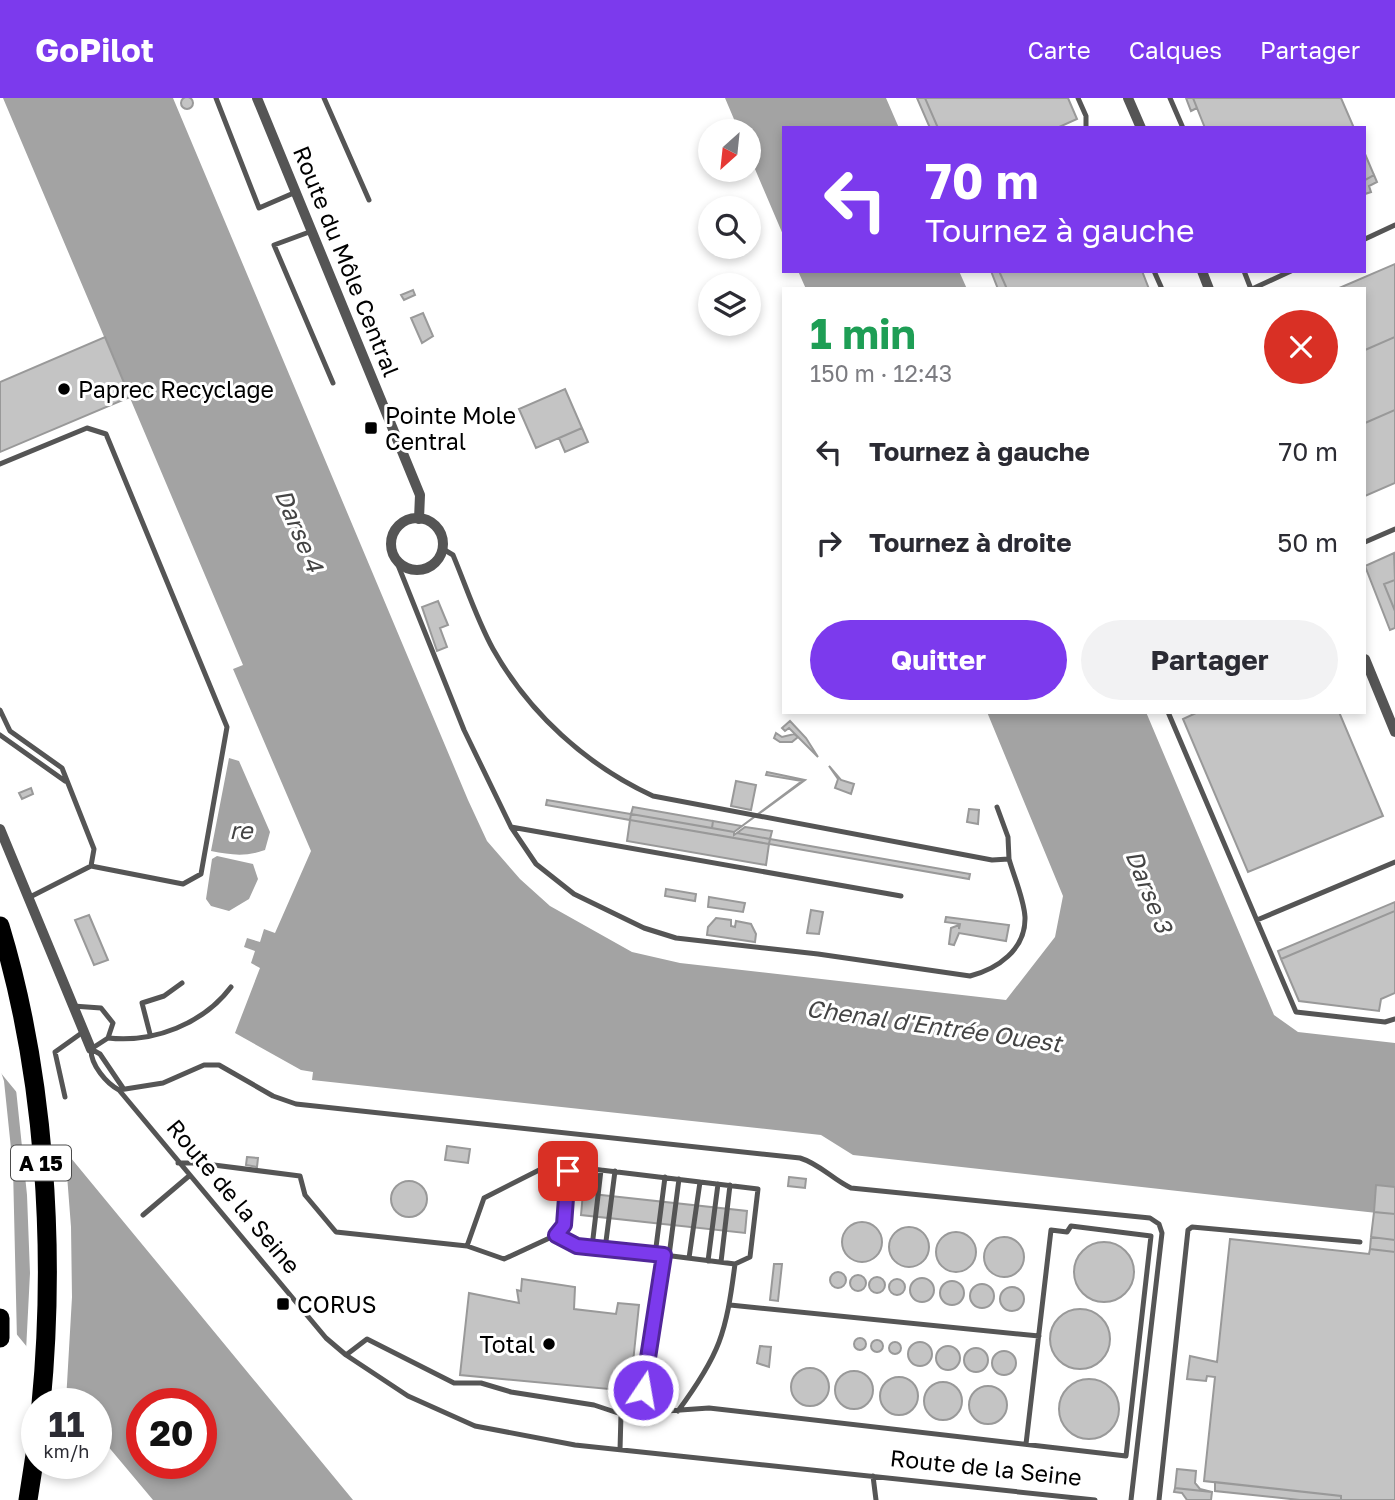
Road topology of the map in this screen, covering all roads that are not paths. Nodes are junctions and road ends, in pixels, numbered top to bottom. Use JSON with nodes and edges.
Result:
{"nodes":[{"id":1,"x":216,"y":98,"type":"edge"},
{"id":2,"x":257,"y":98,"type":"edge"},
{"id":3,"x":324,"y":98,"type":"edge"},
{"id":4,"x":1079,"y":98,"type":"edge"},
{"id":5,"x":1128,"y":98,"type":"edge"},
{"id":6,"x":1170,"y":98,"type":"edge"},
{"id":7,"x":1086,"y":126,"type":"edge"},
{"id":8,"x":1140,"y":126,"type":"edge"},
{"id":9,"x":1182,"y":126,"type":"edge"},
{"id":10,"x":296,"y":192,"type":"junction"},
{"id":11,"x":369,"y":200,"type":"dead end"},
{"id":12,"x":1395,"y":225,"type":"edge"},
{"id":13,"x":312,"y":230,"type":"junction"},
{"id":14,"x":1366,"y":239,"type":"edge"},
{"id":15,"x":1287,"y":273,"type":"edge"},
{"id":16,"x":1255,"y":287,"type":"edge"},
{"id":17,"x":333,"y":383,"type":"dead end"},
{"id":18,"x":0,"y":464,"type":"edge"},
{"id":19,"x":419,"y":519,"type":"junction"},
{"id":20,"x":1395,"y":529,"type":"edge"},
{"id":21,"x":1366,"y":542,"type":"edge"},
{"id":22,"x":443,"y":549,"type":"junction"},
{"id":23,"x":396,"y":560,"type":"junction"},
{"id":24,"x":1366,"y":661,"type":"edge"},
{"id":25,"x":0,"y":710,"type":"edge"},
{"id":26,"x":1169,"y":714,"type":"edge"},
{"id":27,"x":1395,"y":732,"type":"edge"},
{"id":28,"x":0,"y":735,"type":"edge"},
{"id":29,"x":65,"y":781,"type":"junction"},
{"id":30,"x":997,"y":807,"type":"dead end"},
{"id":31,"x":511,"y":827,"type":"junction"},
{"id":32,"x":0,"y":829,"type":"edge"},
{"id":33,"x":1009,"y":859,"type":"junction"},
{"id":34,"x":1395,"y":862,"type":"edge"},
{"id":35,"x":91,"y":866,"type":"junction"},
{"id":36,"x":901,"y":896,"type":"dead end"},
{"id":37,"x":28,"y":898,"type":"junction"},
{"id":38,"x":1257,"y":920,"type":"junction"},
{"id":39,"x":0,"y":926,"type":"edge"},
{"id":40,"x":182,"y":983,"type":"dead end"},
{"id":41,"x":231,"y":987,"type":"dead end"},
{"id":42,"x":72,"y":1006,"type":"junction"},
{"id":43,"x":1395,"y":1019,"type":"edge"},
{"id":44,"x":83,"y":1032,"type":"junction"},
{"id":45,"x":150,"y":1034,"type":"junction"},
{"id":46,"x":108,"y":1038,"type":"junction"},
{"id":47,"x":91,"y":1049,"type":"junction"},
{"id":48,"x":121,"y":1089,"type":"junction"},
{"id":49,"x":65,"y":1097,"type":"dead end"},
{"id":50,"x":178,"y":1163,"type":"junction"},
{"id":51,"x":564,"y":1165,"type":"junction"},
{"id":52,"x":601,"y":1170,"type":"junction"},
{"id":53,"x":615,"y":1171,"type":"junction"},
{"id":54,"x":189,"y":1176,"type":"junction"},
{"id":55,"x":665,"y":1177,"type":"junction"},
{"id":56,"x":679,"y":1179,"type":"junction"},
{"id":57,"x":699,"y":1182,"type":"junction"},
{"id":58,"x":718,"y":1184,"type":"junction"},
{"id":59,"x":730,"y":1185,"type":"junction"},
{"id":60,"x":143,"y":1215,"type":"dead end"},
{"id":61,"x":556,"y":1235,"type":"junction"},
{"id":62,"x":1360,"y":1242,"type":"dead end"},
{"id":63,"x":467,"y":1246,"type":"junction"},
{"id":64,"x":592,"y":1247,"type":"junction"},
{"id":65,"x":606,"y":1249,"type":"junction"},
{"id":66,"x":655,"y":1255,"type":"junction"},
{"id":67,"x":666,"y":1256,"type":"junction"},
{"id":68,"x":689,"y":1258,"type":"junction"},
{"id":69,"x":708,"y":1261,"type":"junction"},
{"id":70,"x":720,"y":1262,"type":"junction"},
{"id":71,"x":735,"y":1265,"type":"junction"},
{"id":72,"x":730,"y":1305,"type":"junction"},
{"id":73,"x":0,"y":1318,"type":"edge"},
{"id":74,"x":1039,"y":1336,"type":"junction"},
{"id":75,"x":0,"y":1338,"type":"edge"},
{"id":76,"x":346,"y":1355,"type":"junction"},
{"id":77,"x":42,"y":1388,"type":"edge"},
{"id":78,"x":639,"y":1409,"type":"junction"},
{"id":79,"x":678,"y":1410,"type":"junction"},
{"id":80,"x":621,"y":1414,"type":"junction"},
{"id":81,"x":1026,"y":1444,"type":"junction"},
{"id":82,"x":620,"y":1450,"type":"junction"},
{"id":83,"x":873,"y":1476,"type":"junction"},
{"id":84,"x":31,"y":1479,"type":"edge"},
{"id":85,"x":28,"y":1500,"type":"edge"},
{"id":86,"x":876,"y":1500,"type":"edge"},
{"id":87,"x":1095,"y":1500,"type":"edge"},
{"id":88,"x":1131,"y":1500,"type":"edge"},
{"id":89,"x":1159,"y":1500,"type":"edge"}],
"edges":[{"from":1,"to":10,"type":"lane"},
{"from":2,"to":10,"type":"street","name":"Route du Môle Central"},
{"from":3,"to":11,"type":"lane"},
{"from":4,"to":7,"type":"lane"},
{"from":5,"to":8,"type":"street"},
{"from":6,"to":9,"type":"lane"},
{"from":10,"to":13,"type":"street","name":"Route du Môle Central"},
{"from":12,"to":14,"type":"lane"},
{"from":13,"to":17,"type":"lane"},
{"from":13,"to":19,"type":"street","name":"Route du Môle Central"},
{"from":15,"to":16,"type":"lane"},
{"from":18,"to":35,"type":"lane"},
{"from":19,"to":22,"type":"street"},
{"from":19,"to":23,"type":"street"},
{"from":20,"to":21,"type":"lane"},
{"from":22,"to":23,"type":"street"},
{"from":22,"to":33,"type":"lane"},
{"from":23,"to":31,"type":"lane"},
{"from":24,"to":27,"type":"street"},
{"from":25,"to":29,"type":"lane"},
{"from":26,"to":38,"type":"lane"},
{"from":28,"to":29,"type":"lane"},
{"from":29,"to":35,"type":"lane"},
{"from":30,"to":33,"type":"lane"},
{"from":31,"to":33,"type":"lane"},
{"from":31,"to":36,"type":"lane"},
{"from":32,"to":37,"type":"street","name":"Route de la Seine"},
{"from":34,"to":38,"type":"lane"},
{"from":35,"to":37,"type":"lane"},
{"from":37,"to":42,"type":"street","name":"Route de la Seine"},
{"from":38,"to":43,"type":"lane"},
{"from":39,"to":77,"type":"highway","number":"A 15"},
{"from":40,"to":45,"type":"lane"},
{"from":41,"to":45,"type":"lane"},
{"from":42,"to":44,"type":"street","name":"Route de la Seine"},
{"from":42,"to":46,"type":"lane"},
{"from":44,"to":47,"type":"street","name":"Route de la Seine"},
{"from":44,"to":49,"type":"lane"},
{"from":45,"to":46,"type":"lane"},
{"from":46,"to":47,"type":"lane"},
{"from":47,"to":48,"type":"lane","name":"Route de la Seine"},
{"from":48,"to":50,"type":"lane","name":"Route de la Seine"},
{"from":48,"to":88,"type":"lane"},
{"from":50,"to":54,"type":"lane","name":"Route de la Seine"},
{"from":50,"to":63,"type":"lane"},
{"from":51,"to":52,"type":"lane"},
{"from":51,"to":61,"type":"lane"},
{"from":51,"to":63,"type":"lane"},
{"from":52,"to":53,"type":"lane"},
{"from":52,"to":64,"type":"lane"},
{"from":53,"to":55,"type":"lane"},
{"from":53,"to":65,"type":"lane"},
{"from":54,"to":60,"type":"lane"},
{"from":54,"to":76,"type":"lane","name":"Route de la Seine"},
{"from":55,"to":56,"type":"lane"},
{"from":55,"to":66,"type":"lane"},
{"from":56,"to":57,"type":"lane"},
{"from":56,"to":67,"type":"lane"},
{"from":57,"to":58,"type":"lane"},
{"from":57,"to":68,"type":"lane"},
{"from":58,"to":59,"type":"lane"},
{"from":58,"to":69,"type":"lane"},
{"from":59,"to":70,"type":"lane"},
{"from":59,"to":71,"type":"lane"},
{"from":61,"to":63,"type":"lane"},
{"from":61,"to":64,"type":"lane"},
{"from":62,"to":89,"type":"lane"},
{"from":64,"to":65,"type":"lane"},
{"from":65,"to":66,"type":"lane"},
{"from":66,"to":67,"type":"lane"},
{"from":67,"to":68,"type":"lane"},
{"from":67,"to":78,"type":"lane"},
{"from":68,"to":69,"type":"lane"},
{"from":69,"to":70,"type":"lane"},
{"from":70,"to":71,"type":"lane"},
{"from":71,"to":72,"type":"lane"},
{"from":72,"to":74,"type":"lane"},
{"from":72,"to":79,"type":"lane"},
{"from":73,"to":75,"type":"highway"},
{"from":74,"to":81,"type":"lane"},
{"from":74,"to":81,"type":"lane"},
{"from":76,"to":80,"type":"lane"},
{"from":76,"to":82,"type":"lane","name":"Route de la Seine"},
{"from":78,"to":79,"type":"lane"},
{"from":78,"to":80,"type":"lane"},
{"from":79,"to":81,"type":"lane"},
{"from":80,"to":82,"type":"lane"},
{"from":82,"to":83,"type":"lane","name":"Route de la Seine"},
{"from":83,"to":86,"type":"lane","name":"Route de la Seine"},
{"from":83,"to":87,"type":"lane","name":"Route de la Seine"},
{"from":84,"to":85,"type":"highway"}]}
